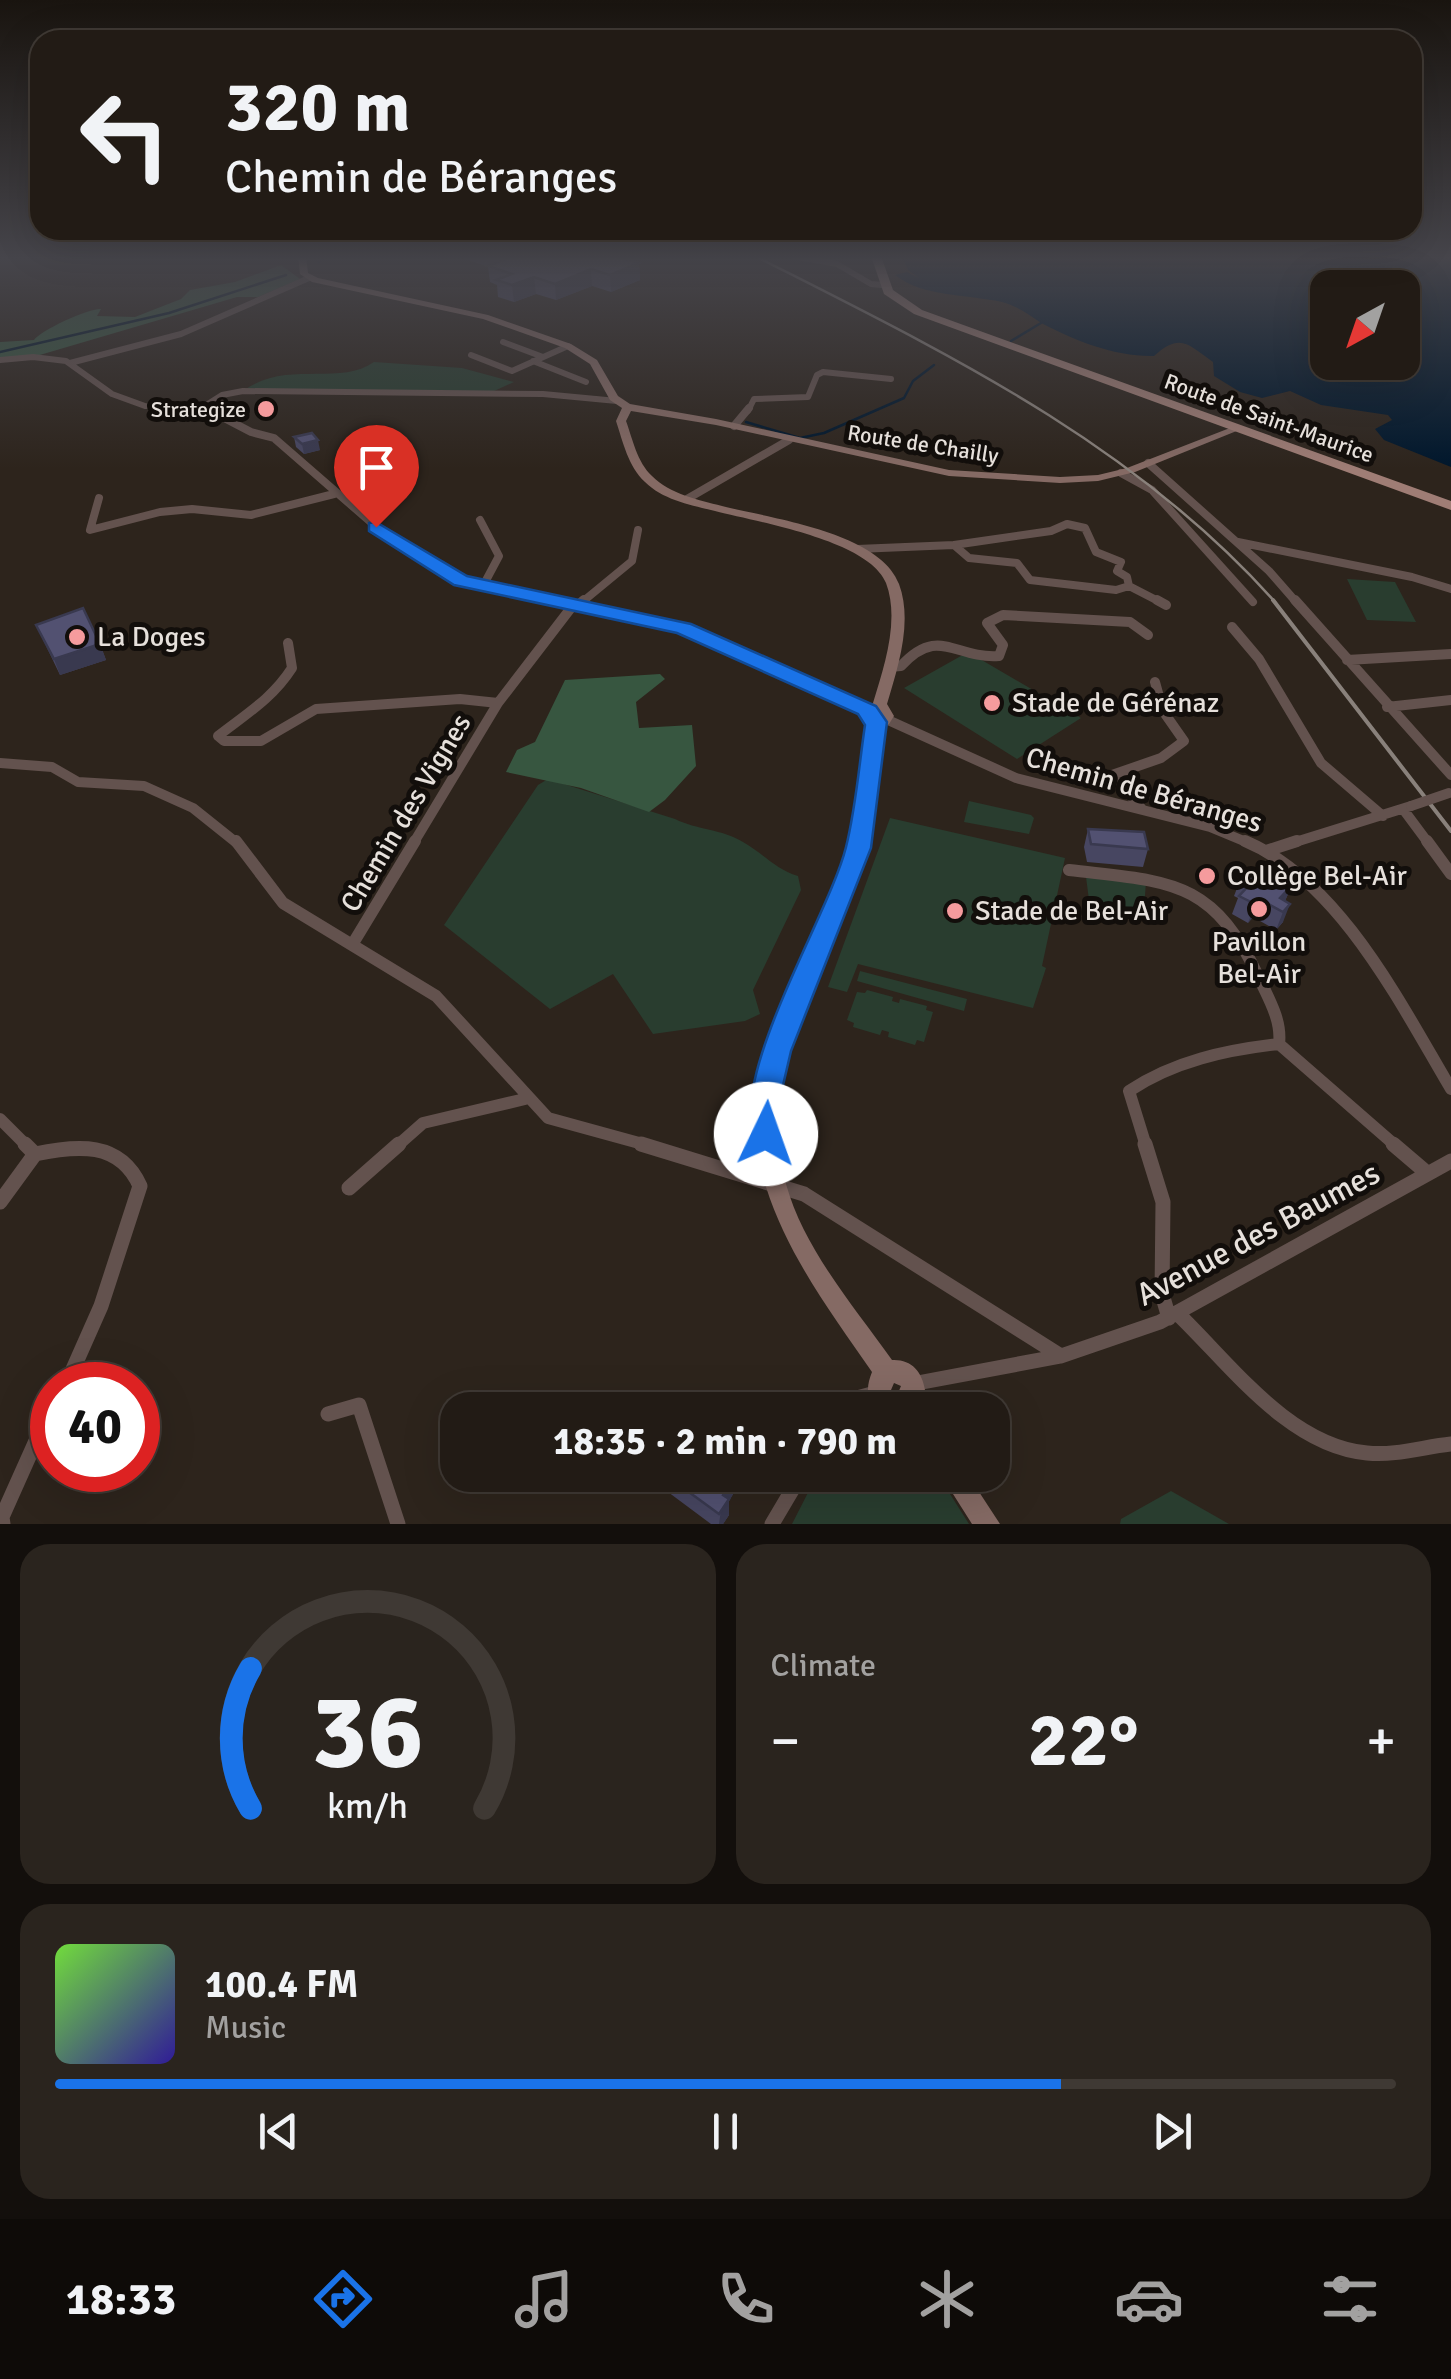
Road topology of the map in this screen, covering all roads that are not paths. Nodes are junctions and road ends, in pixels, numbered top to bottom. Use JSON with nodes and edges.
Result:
{"nodes":[{"id":1,"x":197,"y":327,"type":"edge"},
{"id":2,"x":516,"y":327,"type":"edge"},
{"id":3,"x":957,"y":327,"type":"edge"},
{"id":4,"x":504,"y":342,"type":"dead end"},
{"id":5,"x":568,"y":346,"type":"junction"},
{"id":6,"x":470,"y":354,"type":"dead end"},
{"id":7,"x":543,"y":357,"type":"junction"},
{"id":8,"x":0,"y":360,"type":"edge"},
{"id":9,"x":70,"y":362,"type":"junction"},
{"id":10,"x":533,"y":362,"type":"junction"},
{"id":11,"x":892,"y":379,"type":"dead end"},
{"id":12,"x":586,"y":382,"type":"dead end"},
{"id":13,"x":622,"y":404,"type":"junction"},
{"id":14,"x":203,"y":408,"type":"junction"},
{"id":15,"x":734,"y":426,"type":"junction"},
{"id":16,"x":1229,"y":428,"type":"junction"},
{"id":17,"x":790,"y":440,"type":"junction"},
{"id":18,"x":1148,"y":463,"type":"junction"},
{"id":19,"x":1121,"y":473,"type":"junction"},
{"id":20,"x":334,"y":494,"type":"junction"},
{"id":21,"x":99,"y":498,"type":"dead end"},
{"id":22,"x":686,"y":500,"type":"junction"},
{"id":23,"x":1451,"y":506,"type":"edge"},
{"id":24,"x":480,"y":520,"type":"dead end"},
{"id":25,"x":638,"y":530,"type":"dead end"},
{"id":26,"x":1238,"y":542,"type":"junction"},
{"id":27,"x":954,"y":545,"type":"junction"},
{"id":28,"x":856,"y":549,"type":"junction"},
{"id":29,"x":482,"y":586,"type":"junction"},
{"id":30,"x":1128,"y":586,"type":"junction"},
{"id":31,"x":1451,"y":589,"type":"edge"},
{"id":32,"x":1253,"y":602,"type":"dead end"},
{"id":33,"x":576,"y":605,"type":"junction"},
{"id":34,"x":1166,"y":605,"type":"dead end"},
{"id":35,"x":1232,"y":627,"type":"dead end"},
{"id":36,"x":1148,"y":635,"type":"dead end"},
{"id":37,"x":288,"y":644,"type":"dead end"},
{"id":38,"x":1451,"y":654,"type":"edge"},
{"id":39,"x":1348,"y":660,"type":"junction"},
{"id":40,"x":889,"y":667,"type":"junction"},
{"id":41,"x":1155,"y":682,"type":"dead end"},
{"id":42,"x":1451,"y":700,"type":"edge"},
{"id":43,"x":498,"y":703,"type":"junction"},
{"id":44,"x":1388,"y":707,"type":"junction"},
{"id":45,"x":878,"y":715,"type":"junction"},
{"id":46,"x":0,"y":763,"type":"edge"},
{"id":47,"x":1451,"y":772,"type":"edge"},
{"id":48,"x":1450,"y":793,"type":"edge"},
{"id":49,"x":1407,"y":807,"type":"junction"},
{"id":50,"x":1142,"y":810,"type":"junction"},
{"id":51,"x":1383,"y":816,"type":"junction"},
{"id":52,"x":1266,"y":850,"type":"junction"},
{"id":53,"x":1069,"y":870,"type":"dead end"},
{"id":54,"x":1451,"y":874,"type":"edge"},
{"id":55,"x":352,"y":945,"type":"junction"},
{"id":56,"x":1279,"y":1044,"type":"junction"},
{"id":57,"x":1451,"y":1089,"type":"edge"},
{"id":58,"x":525,"y":1100,"type":"junction"},
{"id":59,"x":0,"y":1118,"type":"edge"},
{"id":60,"x":30,"y":1147,"type":"junction"},
{"id":61,"x":1451,"y":1160,"type":"edge"},
{"id":62,"x":1428,"y":1173,"type":"junction"},
{"id":63,"x":774,"y":1182,"type":"junction"},
{"id":64,"x":349,"y":1188,"type":"dead end"},
{"id":65,"x":0,"y":1202,"type":"edge"},
{"id":66,"x":1173,"y":1316,"type":"junction"},
{"id":67,"x":1061,"y":1356,"type":"junction"},
{"id":68,"x":76,"y":1362,"type":"edge"},
{"id":69,"x":884,"y":1382,"type":"junction"},
{"id":70,"x":867,"y":1392,"type":"edge"},
{"id":71,"x":886,"y":1392,"type":"edge"},
{"id":72,"x":934,"y":1392,"type":"edge"},
{"id":73,"x":328,"y":1414,"type":"dead end"},
{"id":74,"x":1451,"y":1444,"type":"edge"},
{"id":75,"x":30,"y":1456,"type":"edge"},
{"id":76,"x":791,"y":1492,"type":"edge"},
{"id":77,"x":965,"y":1492,"type":"edge"},
{"id":78,"x":2,"y":1520,"type":"edge"},
{"id":79,"x":398,"y":1524,"type":"edge"},
{"id":80,"x":772,"y":1524,"type":"edge"},
{"id":81,"x":987,"y":1524,"type":"edge"}],
"edges":[{"from":1,"to":9,"type":"street"},
{"from":2,"to":5,"type":"street"},
{"from":3,"to":16,"type":"main road","name":"Route de Saint-Maurice"},
{"from":4,"to":7,"type":"street"},
{"from":5,"to":7,"type":"street"},
{"from":5,"to":13,"type":"street"},
{"from":6,"to":10,"type":"street"},
{"from":7,"to":10,"type":"street"},
{"from":8,"to":9,"type":"street"},
{"from":9,"to":14,"type":"street","name":"Chemin de Béranges"},
{"from":10,"to":12,"type":"street"},
{"from":11,"to":15,"type":"street"},
{"from":13,"to":14,"type":"street"},
{"from":13,"to":15,"type":"street","name":"Route de Chailly"},
{"from":13,"to":22,"type":"street"},
{"from":14,"to":20,"type":"street","name":"Chemin de Béranges"},
{"from":15,"to":17,"type":"street","name":"Route de Chailly"},
{"from":16,"to":18,"type":"street","name":"Route de Chailly"},
{"from":16,"to":23,"type":"main road","name":"Route de Saint-Maurice"},
{"from":17,"to":19,"type":"street","name":"Route de Chailly"},
{"from":17,"to":22,"type":"street"},
{"from":18,"to":19,"type":"street","name":"Route de Chailly"},
{"from":18,"to":26,"type":"street"},
{"from":19,"to":32,"type":"street"},
{"from":20,"to":21,"type":"street"},
{"from":20,"to":29,"type":"street","name":"Chemin de Béranges"},
{"from":22,"to":28,"type":"street"},
{"from":24,"to":29,"type":"street"},
{"from":25,"to":33,"type":"street","name":"Chemin des Vignes"},
{"from":26,"to":31,"type":"street"},
{"from":26,"to":39,"type":"street"},
{"from":27,"to":28,"type":"street"},
{"from":27,"to":30,"type":"street"},
{"from":27,"to":30,"type":"street"},
{"from":28,"to":40,"type":"street"},
{"from":29,"to":33,"type":"street","name":"Chemin de Béranges"},
{"from":30,"to":34,"type":"street"},
{"from":33,"to":43,"type":"street","name":"Chemin des Vignes"},
{"from":33,"to":45,"type":"street","name":"Chemin de Béranges"},
{"from":35,"to":51,"type":"street"},
{"from":36,"to":40,"type":"street"},
{"from":37,"to":43,"type":"street","name":"Chemin des Vignes"},
{"from":38,"to":39,"type":"street"},
{"from":39,"to":44,"type":"street"},
{"from":40,"to":45,"type":"street"},
{"from":41,"to":50,"type":"street"},
{"from":42,"to":44,"type":"street"},
{"from":43,"to":55,"type":"street","name":"Chemin des Vignes"},
{"from":44,"to":47,"type":"street"},
{"from":45,"to":50,"type":"street","name":"Chemin de Béranges"},
{"from":45,"to":63,"type":"street"},
{"from":46,"to":55,"type":"street"},
{"from":48,"to":49,"type":"street","name":"Chemin de Béranges","bridge":true},
{"from":49,"to":51,"type":"street","name":"Chemin de Béranges"},
{"from":49,"to":54,"type":"street"},
{"from":50,"to":52,"type":"street","name":"Chemin de Béranges"},
{"from":51,"to":52,"type":"street","name":"Chemin de Béranges"},
{"from":52,"to":57,"type":"street"},
{"from":53,"to":56,"type":"street"},
{"from":55,"to":58,"type":"street"},
{"from":56,"to":62,"type":"street"},
{"from":56,"to":66,"type":"street"},
{"from":58,"to":63,"type":"street"},
{"from":58,"to":64,"type":"street"},
{"from":59,"to":60,"type":"street"},
{"from":60,"to":65,"type":"street"},
{"from":60,"to":68,"type":"street"},
{"from":61,"to":62,"type":"street","name":"Avenue des Baumes"},
{"from":62,"to":66,"type":"street","name":"Avenue des Baumes"},
{"from":63,"to":67,"type":"street"},
{"from":63,"to":69,"type":"street"},
{"from":66,"to":67,"type":"street","name":"Avenue des Baumes"},
{"from":66,"to":74,"type":"street"},
{"from":67,"to":72,"type":"street","name":"Avenue des Baumes"},
{"from":69,"to":70,"type":"street"},
{"from":69,"to":71,"type":"street"},
{"from":73,"to":79,"type":"street"},
{"from":75,"to":78,"type":"street"},
{"from":76,"to":80,"type":"street"},
{"from":77,"to":81,"type":"street"}]}
